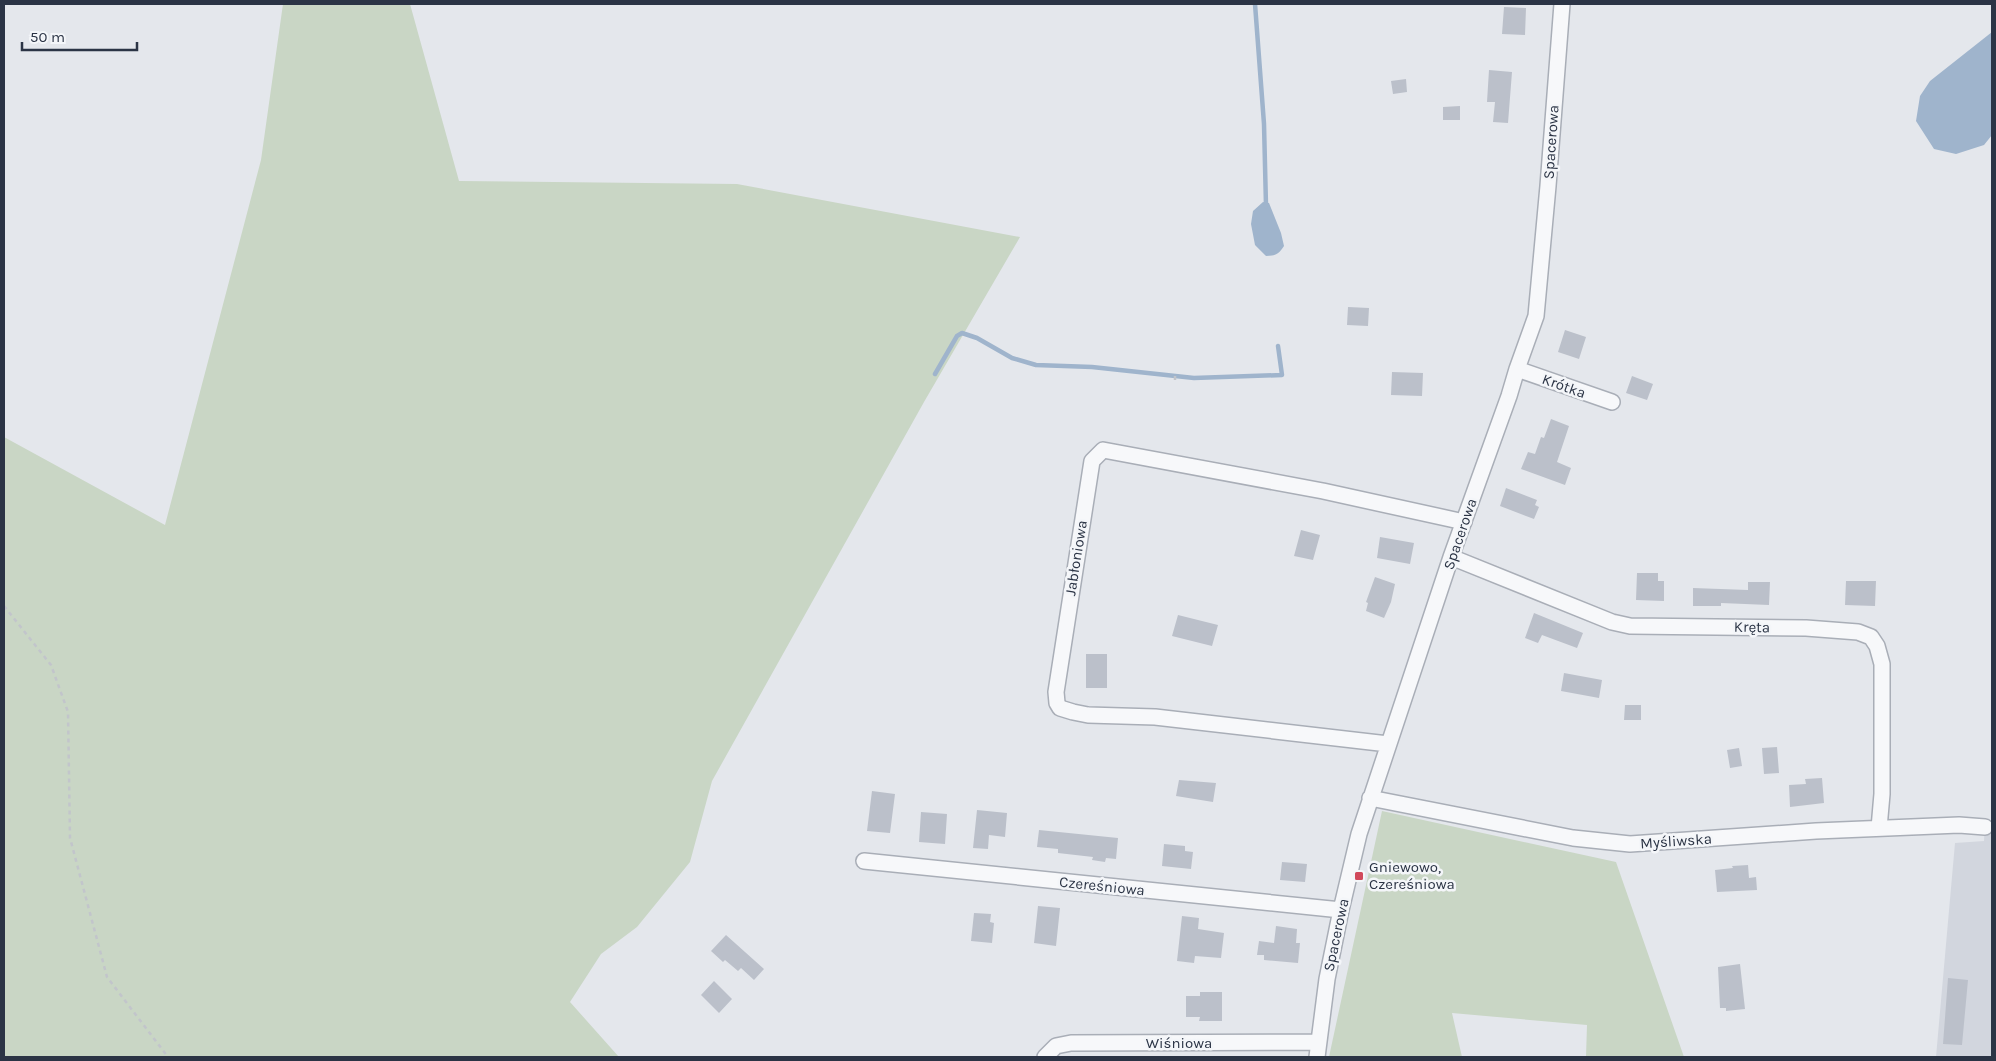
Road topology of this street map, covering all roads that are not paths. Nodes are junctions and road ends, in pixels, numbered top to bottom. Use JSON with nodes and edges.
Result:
{"nodes":[{"id":1,"x":1562,"y":4,"type":"edge"},
{"id":2,"x":1517,"y":369,"type":"junction"},
{"id":3,"x":1612,"y":402,"type":"dead end"},
{"id":4,"x":1464,"y":522,"type":"junction"},
{"id":5,"x":1452,"y":557,"type":"junction"},
{"id":6,"x":1388,"y":744,"type":"junction"},
{"id":7,"x":1370,"y":798,"type":"junction"},
{"id":8,"x":1985,"y":827,"type":"dead end"},
{"id":9,"x":1878,"y":828,"type":"junction"},
{"id":10,"x":864,"y":861,"type":"dead end"},
{"id":11,"x":1341,"y":910,"type":"junction"},
{"id":12,"x":1318,"y":1050,"type":"edge"},
{"id":13,"x":1045,"y":1057,"type":"edge"}],
"edges":[{"from":1,"to":2,"type":"street","name":"Spacerowa"},
{"from":2,"to":3,"type":"street","name":"Krótka"},
{"from":2,"to":4,"type":"street","name":"Spacerowa"},
{"from":4,"to":5,"type":"street","name":"Spacerowa"},
{"from":4,"to":6,"type":"street","name":"Jabłoniowa"},
{"from":5,"to":6,"type":"street","name":"Spacerowa"},
{"from":5,"to":9,"type":"street","name":"Kręta"},
{"from":6,"to":7,"type":"street","name":"Spacerowa"},
{"from":7,"to":9,"type":"street","name":"Myśliwska"},
{"from":7,"to":11,"type":"street","name":"Spacerowa"},
{"from":8,"to":9,"type":"street","name":"Myśliwska"},
{"from":10,"to":11,"type":"street","name":"Czereśniowa"},
{"from":11,"to":12,"type":"street","name":"Spacerowa"},
{"from":12,"to":13,"type":"street","name":"Wiśniowa"}]}
